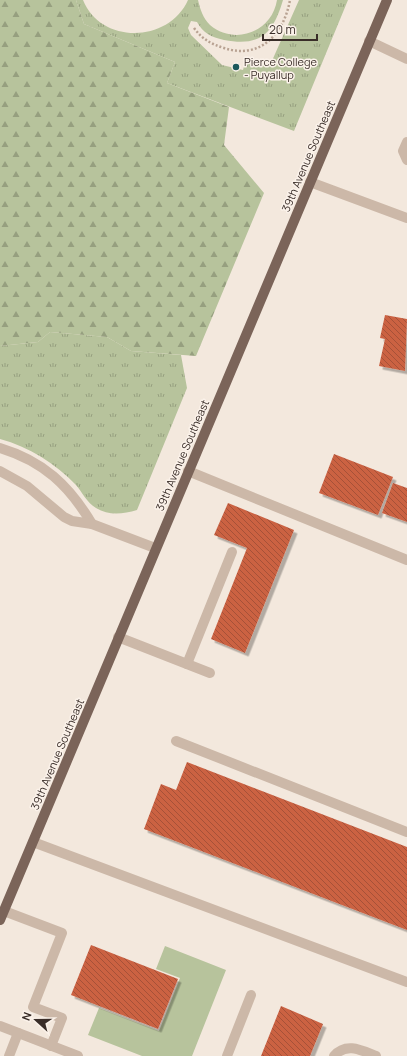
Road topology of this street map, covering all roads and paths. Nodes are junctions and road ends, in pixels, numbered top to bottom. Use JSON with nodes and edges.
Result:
{"nodes":[{"id":1,"x":290,"y":0,"type":"edge"},
{"id":2,"x":387,"y":0,"type":"edge"},
{"id":3,"x":194,"y":28,"type":"dead end"},
{"id":4,"x":369,"y":41,"type":"junction"},
{"id":5,"x":407,"y":59,"type":"edge"},
{"id":6,"x":407,"y":142,"type":"edge"},
{"id":7,"x":407,"y":160,"type":"edge"},
{"id":8,"x":310,"y":182,"type":"junction"},
{"id":9,"x":407,"y":218,"type":"edge"},
{"id":10,"x":0,"y":448,"type":"edge"},
{"id":11,"x":0,"y":471,"type":"edge"},
{"id":12,"x":188,"y":471,"type":"junction"},
{"id":13,"x":92,"y":524,"type":"junction"},
{"id":14,"x":155,"y":548,"type":"junction"},
{"id":15,"x":232,"y":552,"type":"dead end"},
{"id":16,"x":407,"y":560,"type":"edge"},
{"id":17,"x":118,"y":637,"type":"junction"},
{"id":18,"x":187,"y":664,"type":"junction"},
{"id":19,"x":210,"y":673,"type":"dead end"},
{"id":20,"x":176,"y":741,"type":"dead end"},
{"id":21,"x":407,"y":832,"type":"edge"},
{"id":22,"x":33,"y":842,"type":"junction"},
{"id":23,"x":2,"y":915,"type":"edge"},
{"id":24,"x":407,"y":982,"type":"edge"},
{"id":25,"x":251,"y":995,"type":"dead end"},
{"id":26,"x":0,"y":1026,"type":"edge"},
{"id":27,"x":18,"y":1033,"type":"junction"},
{"id":28,"x":51,"y":1046,"type":"junction"},
{"id":29,"x":9,"y":1056,"type":"edge"},
{"id":30,"x":78,"y":1056,"type":"edge"},
{"id":31,"x":227,"y":1056,"type":"edge"},
{"id":32,"x":334,"y":1056,"type":"edge"},
{"id":33,"x":376,"y":1056,"type":"edge"}],
"edges":[{"from":1,"to":3,"type":"path"},
{"from":2,"to":4,"type":"main road","name":"39th Avenue Southeast"},
{"from":4,"to":5,"type":"street"},
{"from":4,"to":8,"type":"main road","name":"39th Avenue Southeast"},
{"from":6,"to":7,"type":"street"},
{"from":8,"to":9,"type":"street"},
{"from":8,"to":12,"type":"main road","name":"39th Avenue Southeast"},
{"from":10,"to":13,"type":"street"},
{"from":11,"to":13,"type":"street"},
{"from":12,"to":14,"type":"main road","name":"39th Avenue Southeast"},
{"from":12,"to":16,"type":"street"},
{"from":13,"to":14,"type":"street"},
{"from":14,"to":17,"type":"main road","name":"39th Avenue Southeast"},
{"from":15,"to":18,"type":"street"},
{"from":17,"to":18,"type":"street"},
{"from":17,"to":22,"type":"main road","name":"39th Avenue Southeast"},
{"from":18,"to":19,"type":"street"},
{"from":20,"to":21,"type":"street"},
{"from":22,"to":23,"type":"main road","name":"39th Avenue Southeast"},
{"from":22,"to":24,"type":"street"},
{"from":23,"to":28,"type":"street"},
{"from":25,"to":31,"type":"street"},
{"from":26,"to":27,"type":"street"},
{"from":27,"to":28,"type":"street"},
{"from":27,"to":29,"type":"street"},
{"from":28,"to":30,"type":"street"},
{"from":32,"to":33,"type":"street"}]}
